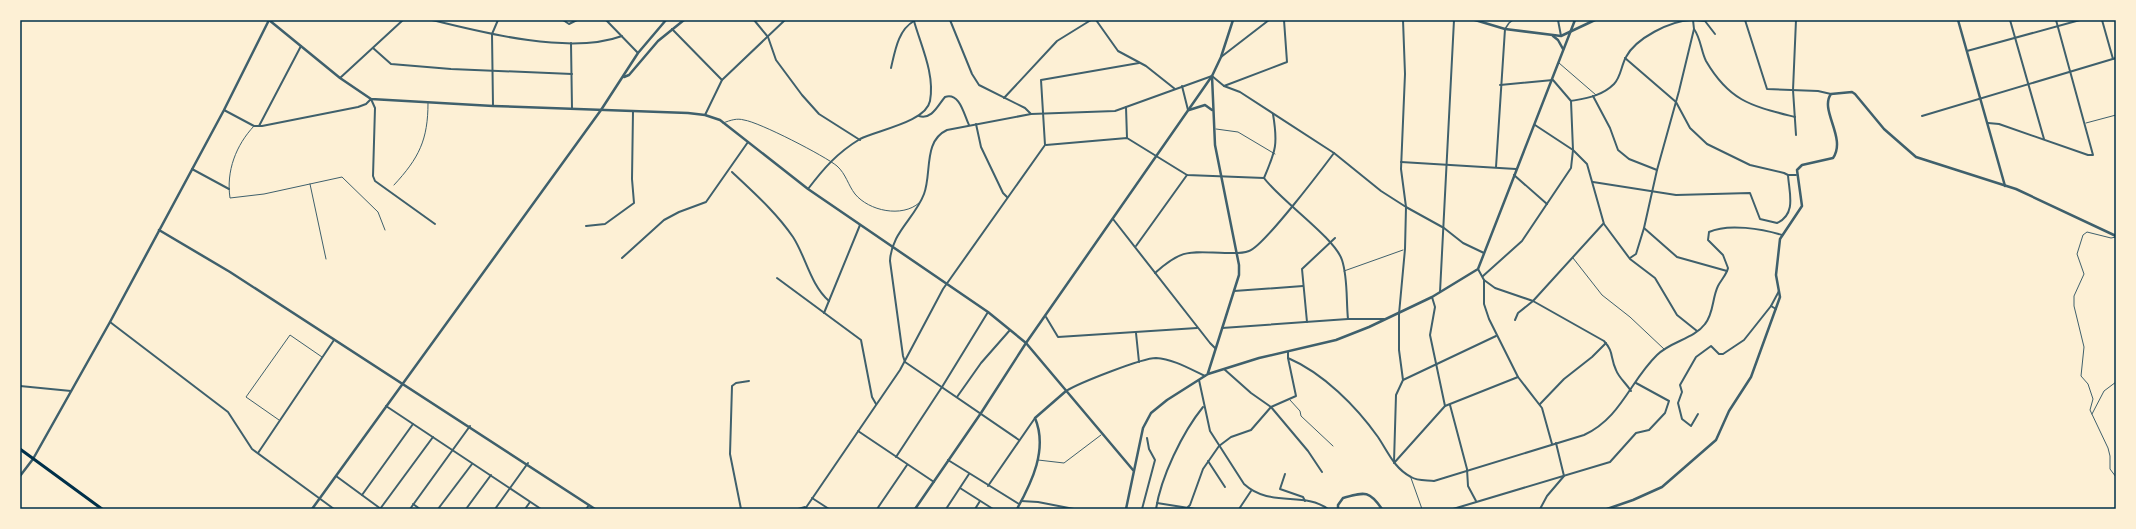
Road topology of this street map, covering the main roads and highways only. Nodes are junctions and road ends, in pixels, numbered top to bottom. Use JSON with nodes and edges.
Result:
{"nodes":[{"id":1,"x":20,"y":449,"type":"edge"},
{"id":2,"x":102,"y":509,"type":"edge"}],
"edges":[{"from":1,"to":2,"type":"main road"}]}
